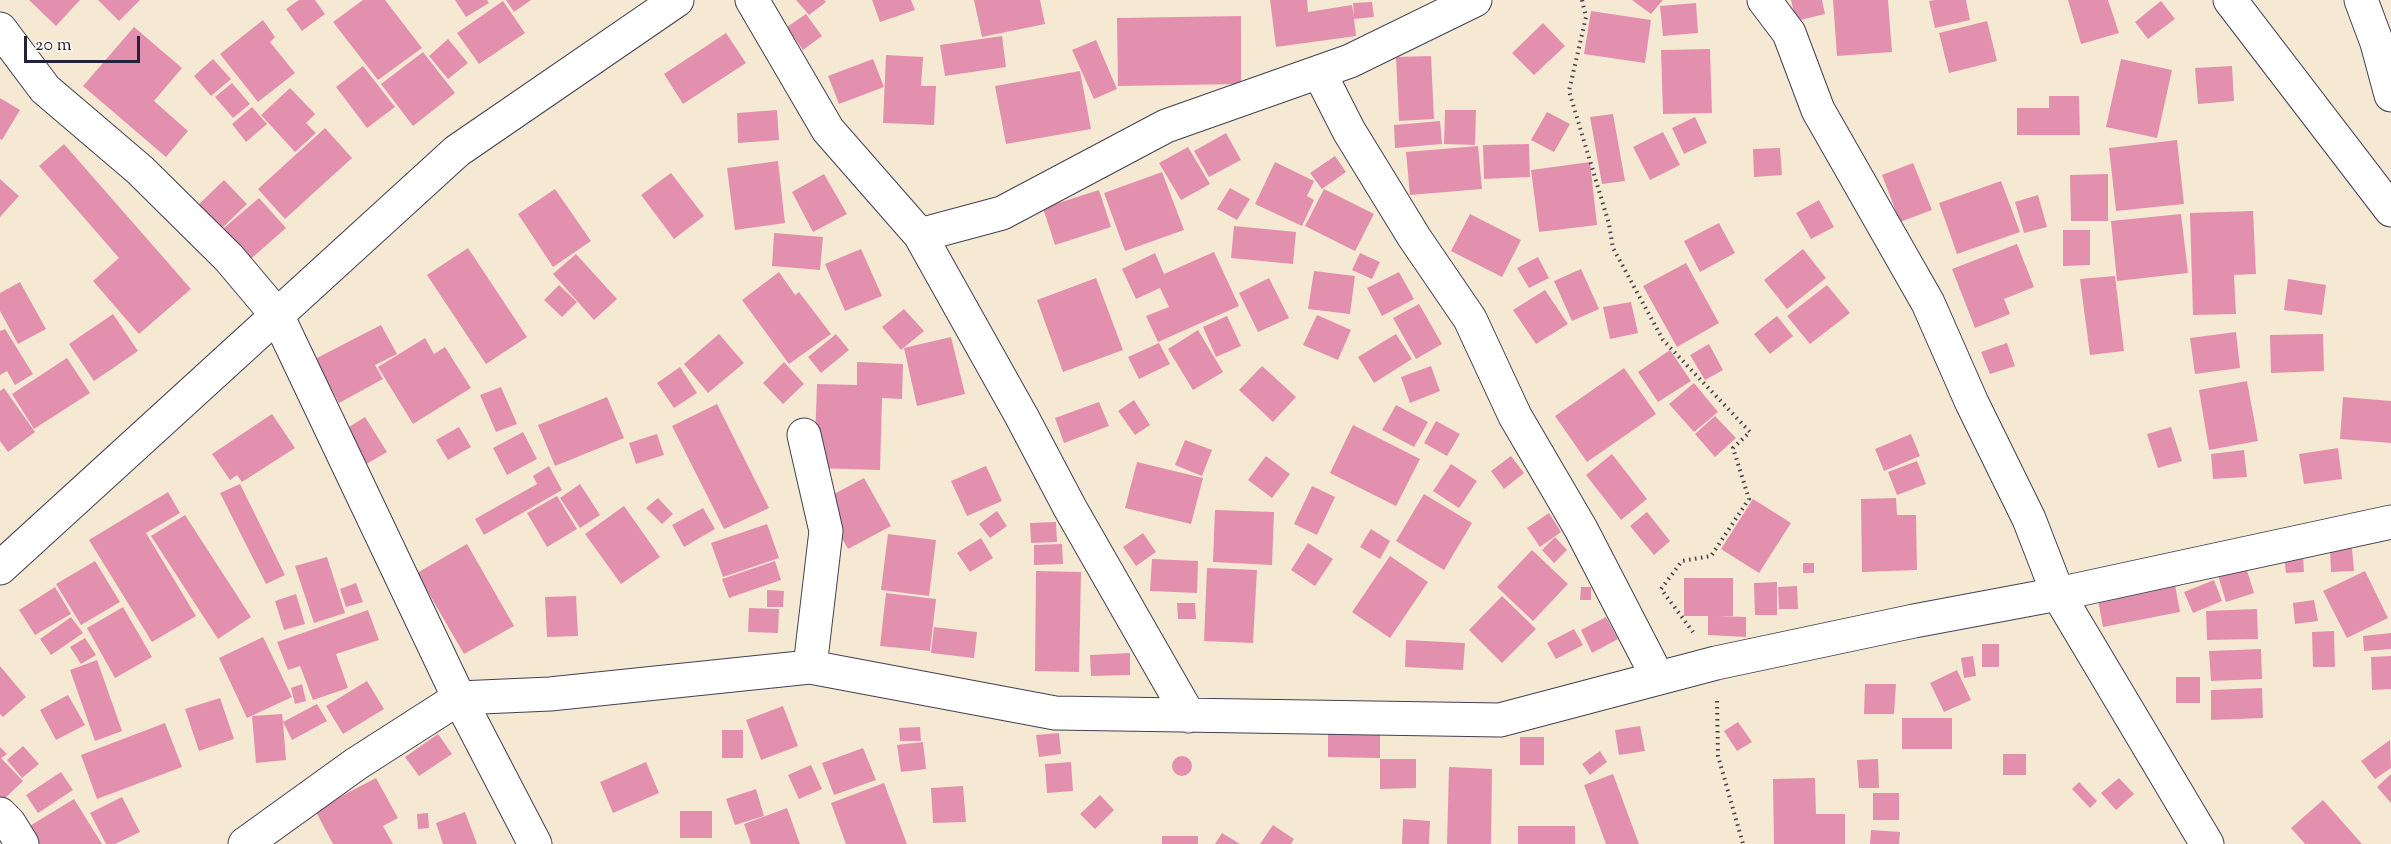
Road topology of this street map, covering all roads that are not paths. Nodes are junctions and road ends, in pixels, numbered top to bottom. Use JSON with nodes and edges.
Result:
{"nodes":[{"id":1,"x":677,"y":0,"type":"edge"},
{"id":2,"x":752,"y":0,"type":"edge"},
{"id":3,"x":1475,"y":0,"type":"edge"},
{"id":4,"x":1764,"y":0,"type":"edge"},
{"id":5,"x":2230,"y":0,"type":"edge"},
{"id":6,"x":2361,"y":0,"type":"edge"},
{"id":7,"x":0,"y":29,"type":"edge"},
{"id":8,"x":1319,"y":72,"type":"junction"},
{"id":9,"x":2391,"y":95,"type":"edge"},
{"id":10,"x":2391,"y":210,"type":"edge"},
{"id":11,"x":920,"y":235,"type":"junction"},
{"id":12,"x":277,"y":315,"type":"junction"},
{"id":13,"x":804,"y":435,"type":"dead end"},
{"id":14,"x":2391,"y":522,"type":"edge"},
{"id":15,"x":0,"y":568,"type":"edge"},
{"id":16,"x":2058,"y":594,"type":"junction"},
{"id":17,"x":810,"y":667,"type":"junction"},
{"id":18,"x":1658,"y":678,"type":"junction"},
{"id":19,"x":459,"y":698,"type":"junction"},
{"id":20,"x":1189,"y":716,"type":"junction"},
{"id":21,"x":0,"y":814,"type":"edge"},
{"id":22,"x":22,"y":844,"type":"edge"},
{"id":23,"x":245,"y":844,"type":"edge"},
{"id":24,"x":535,"y":844,"type":"edge"},
{"id":25,"x":2207,"y":844,"type":"edge"}],
"edges":[{"from":1,"to":12,"type":"street"},
{"from":2,"to":11,"type":"street"},
{"from":3,"to":8,"type":"street"},
{"from":4,"to":16,"type":"street"},
{"from":5,"to":10,"type":"street"},
{"from":6,"to":9,"type":"street"},
{"from":7,"to":12,"type":"street"},
{"from":8,"to":11,"type":"street"},
{"from":8,"to":18,"type":"street"},
{"from":11,"to":20,"type":"street"},
{"from":12,"to":15,"type":"street"},
{"from":12,"to":19,"type":"street"},
{"from":13,"to":17,"type":"street"},
{"from":14,"to":16,"type":"street"},
{"from":16,"to":18,"type":"street"},
{"from":16,"to":25,"type":"street"},
{"from":17,"to":19,"type":"street"},
{"from":17,"to":20,"type":"street"},
{"from":18,"to":20,"type":"street"},
{"from":19,"to":23,"type":"street"},
{"from":19,"to":24,"type":"street"},
{"from":21,"to":22,"type":"street"}]}
